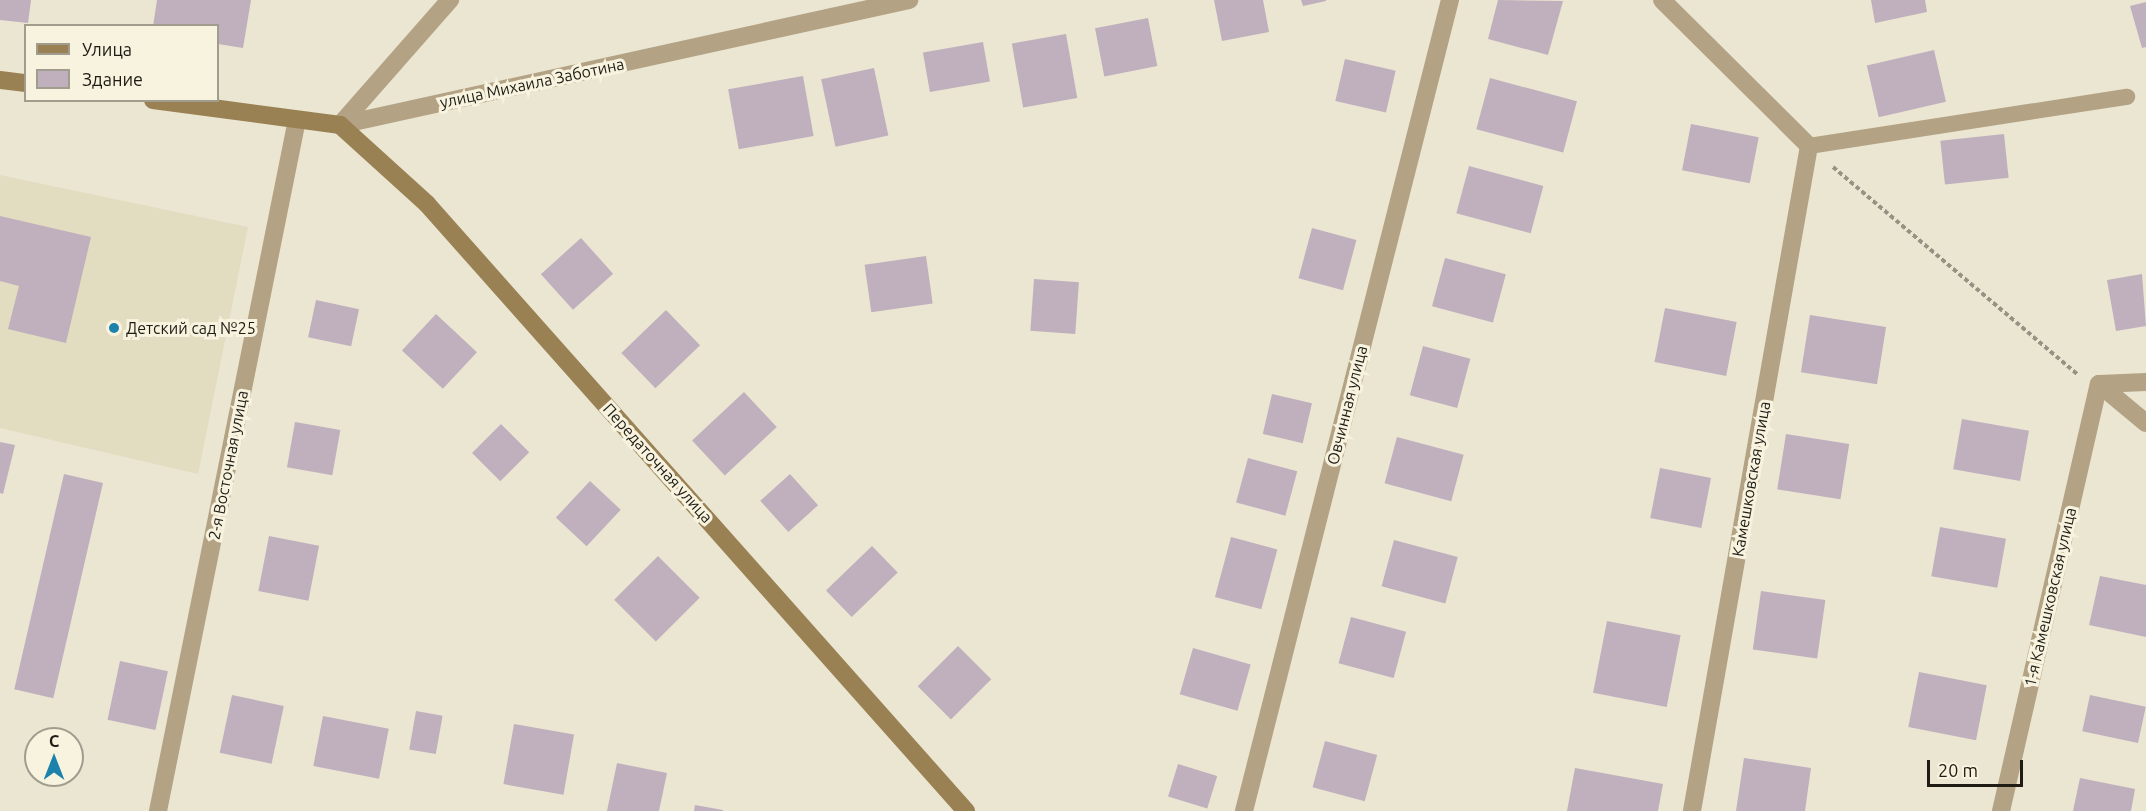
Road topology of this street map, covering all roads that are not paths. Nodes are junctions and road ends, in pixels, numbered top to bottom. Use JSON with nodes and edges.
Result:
{"nodes":[{"id":1,"x":450,"y":0,"type":"edge"},
{"id":2,"x":909,"y":0,"type":"edge"},
{"id":3,"x":1450,"y":0,"type":"edge"},
{"id":4,"x":1662,"y":0,"type":"edge"},
{"id":5,"x":0,"y":80,"type":"edge"},
{"id":6,"x":24,"y":83,"type":"edge"},
{"id":7,"x":2127,"y":97,"type":"dead end"},
{"id":8,"x":167,"y":102,"type":"edge"},
{"id":9,"x":297,"y":120,"type":"junction"},
{"id":10,"x":340,"y":125,"type":"junction"},
{"id":11,"x":1809,"y":146,"type":"junction"},
{"id":12,"x":2146,"y":382,"type":"edge"},
{"id":13,"x":2099,"y":384,"type":"junction"},
{"id":14,"x":2146,"y":423,"type":"edge"},
{"id":15,"x":158,"y":811,"type":"edge"},
{"id":16,"x":966,"y":811,"type":"edge"},
{"id":17,"x":1244,"y":811,"type":"edge"},
{"id":18,"x":1692,"y":811,"type":"edge"},
{"id":19,"x":2001,"y":811,"type":"edge"}],
"edges":[{"from":1,"to":10,"type":"street"},
{"from":2,"to":10,"type":"street","name":"улица Михаила Заботина"},
{"from":3,"to":17,"type":"street","name":"Овчинная улица"},
{"from":4,"to":11,"type":"street"},
{"from":5,"to":6,"type":"main road"},
{"from":7,"to":11,"type":"lane"},
{"from":8,"to":9,"type":"main road","name":"улица Михаила Заботина"},
{"from":9,"to":10,"type":"main road","name":"улица Михаила Заботина"},
{"from":9,"to":15,"type":"street","name":"2-я Восточная улица"},
{"from":10,"to":16,"type":"main road","name":"Передаточная улица"},
{"from":11,"to":18,"type":"street","name":"Камешковская улица"},
{"from":12,"to":13,"type":"street"},
{"from":13,"to":14,"type":"street"},
{"from":13,"to":19,"type":"street","name":"1-я Камешковская улица"}]}
